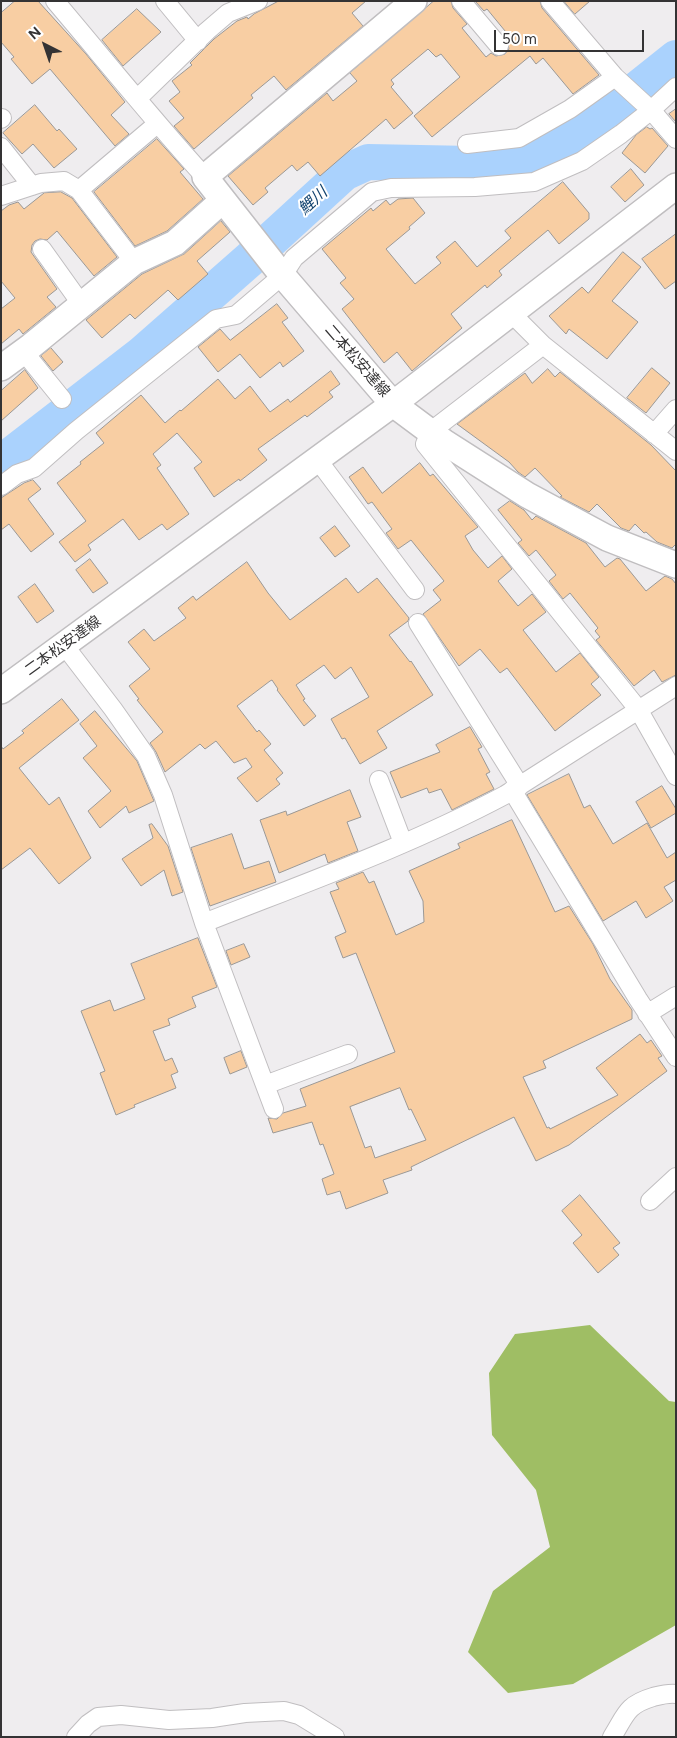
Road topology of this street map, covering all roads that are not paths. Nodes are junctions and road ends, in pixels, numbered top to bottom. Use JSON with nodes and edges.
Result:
{"nodes":[{"id":1,"x":55,"y":1,"type":"edge"},
{"id":2,"x":165,"y":1,"type":"edge"},
{"id":3,"x":258,"y":1,"type":"edge"},
{"id":4,"x":414,"y":1,"type":"edge"},
{"id":5,"x":462,"y":1,"type":"edge"},
{"id":6,"x":550,"y":1,"type":"edge"},
{"id":7,"x":198,"y":41,"type":"junction"},
{"id":8,"x":499,"y":46,"type":"dead end"},
{"id":9,"x":617,"y":79,"type":"junction"},
{"id":10,"x":676,"y":87,"type":"edge"},
{"id":11,"x":138,"y":98,"type":"junction"},
{"id":12,"x":648,"y":107,"type":"junction"},
{"id":13,"x":156,"y":124,"type":"junction"},
{"id":14,"x":676,"y":139,"type":"edge"},
{"id":15,"x":467,"y":144,"type":"dead end"},
{"id":16,"x":1,"y":147,"type":"edge"},
{"id":17,"x":205,"y":177,"type":"junction"},
{"id":18,"x":32,"y":186,"type":"junction"},
{"id":19,"x":676,"y":186,"type":"edge"},
{"id":20,"x":79,"y":190,"type":"junction"},
{"id":21,"x":1,"y":196,"type":"edge"},
{"id":22,"x":223,"y":200,"type":"junction"},
{"id":23,"x":42,"y":249,"type":"dead end"},
{"id":24,"x":134,"y":262,"type":"junction"},
{"id":25,"x":281,"y":272,"type":"junction"},
{"id":26,"x":82,"y":305,"type":"junction"},
{"id":27,"x":512,"y":314,"type":"junction"},
{"id":28,"x":543,"y":345,"type":"junction"},
{"id":29,"x":24,"y":352,"type":"junction"},
{"id":30,"x":1,"y":368,"type":"edge"},
{"id":31,"x":62,"y":399,"type":"dead end"},
{"id":32,"x":393,"y":404,"type":"junction"},
{"id":33,"x":676,"y":409,"type":"edge"},
{"id":34,"x":430,"y":432,"type":"junction"},
{"id":35,"x":654,"y":434,"type":"junction"},
{"id":36,"x":676,"y":451,"type":"edge"},
{"id":37,"x":318,"y":459,"type":"junction"},
{"id":38,"x":1,"y":486,"type":"edge"},
{"id":39,"x":676,"y":565,"type":"edge"},
{"id":40,"x":415,"y":590,"type":"dead end"},
{"id":41,"x":418,"y":623,"type":"dead end"},
{"id":42,"x":64,"y":645,"type":"junction"},
{"id":43,"x":676,"y":686,"type":"edge"},
{"id":44,"x":1,"y":691,"type":"edge"},
{"id":45,"x":638,"y":709,"type":"junction"},
{"id":46,"x":676,"y":776,"type":"edge"},
{"id":47,"x":379,"y":780,"type":"dead end"},
{"id":48,"x":516,"y":788,"type":"junction"},
{"id":49,"x":404,"y":843,"type":"junction"},
{"id":50,"x":204,"y":923,"type":"junction"},
{"id":51,"x":676,"y":996,"type":"edge"},
{"id":52,"x":647,"y":1014,"type":"junction"},
{"id":53,"x":348,"y":1054,"type":"dead end"},
{"id":54,"x":676,"y":1058,"type":"edge"},
{"id":55,"x":265,"y":1085,"type":"junction"},
{"id":56,"x":274,"y":1109,"type":"dead end"},
{"id":57,"x":676,"y":1176,"type":"edge"},
{"id":58,"x":650,"y":1201,"type":"dead end"},
{"id":59,"x":676,"y":1694,"type":"edge"},
{"id":60,"x":78,"y":1735,"type":"edge"},
{"id":61,"x":335,"y":1737,"type":"edge"},
{"id":62,"x":612,"y":1737,"type":"edge"}],
"edges":[{"from":1,"to":11,"type":"street"},
{"from":2,"to":7,"type":"street"},
{"from":3,"to":7,"type":"street"},
{"from":4,"to":17,"type":"main road"},
{"from":5,"to":8,"type":"street"},
{"from":6,"to":9,"type":"street"},
{"from":7,"to":11,"type":"street"},
{"from":9,"to":12,"type":"street"},
{"from":9,"to":15,"type":"street"},
{"from":10,"to":12,"type":"street"},
{"from":11,"to":13,"type":"street"},
{"from":12,"to":14,"type":"street"},
{"from":12,"to":25,"type":"street"},
{"from":13,"to":17,"type":"street"},
{"from":13,"to":20,"type":"street"},
{"from":16,"to":18,"type":"street"},
{"from":17,"to":22,"type":"main road","name":"二本松安達線"},
{"from":18,"to":20,"type":"street"},
{"from":18,"to":21,"type":"street"},
{"from":19,"to":27,"type":"main road"},
{"from":20,"to":24,"type":"street"},
{"from":22,"to":24,"type":"main road"},
{"from":22,"to":25,"type":"main road","name":"二本松安達線"},
{"from":23,"to":26,"type":"street"},
{"from":24,"to":26,"type":"main road"},
{"from":25,"to":32,"type":"main road","name":"二本松安達線"},
{"from":25,"to":38,"type":"street"},
{"from":26,"to":29,"type":"main road"},
{"from":27,"to":28,"type":"street"},
{"from":27,"to":32,"type":"main road"},
{"from":28,"to":34,"type":"street"},
{"from":28,"to":35,"type":"street"},
{"from":29,"to":30,"type":"main road"},
{"from":29,"to":31,"type":"street"},
{"from":32,"to":34,"type":"main road"},
{"from":32,"to":37,"type":"main road","name":"二本松安達線"},
{"from":33,"to":35,"type":"street"},
{"from":34,"to":39,"type":"main road"},
{"from":34,"to":45,"type":"street"},
{"from":35,"to":36,"type":"street"},
{"from":37,"to":40,"type":"street"},
{"from":37,"to":42,"type":"main road","name":"二本松安達線"},
{"from":41,"to":48,"type":"street"},
{"from":42,"to":44,"type":"main road","name":"二本松安達線"},
{"from":42,"to":50,"type":"street"},
{"from":43,"to":45,"type":"street"},
{"from":45,"to":46,"type":"street"},
{"from":45,"to":48,"type":"street"},
{"from":47,"to":49,"type":"street"},
{"from":48,"to":49,"type":"street"},
{"from":48,"to":52,"type":"street"},
{"from":49,"to":50,"type":"street"},
{"from":50,"to":55,"type":"street"},
{"from":51,"to":52,"type":"street"},
{"from":52,"to":54,"type":"street"},
{"from":53,"to":55,"type":"street"},
{"from":55,"to":56,"type":"street"},
{"from":57,"to":58,"type":"street"},
{"from":59,"to":62,"type":"street"},
{"from":60,"to":61,"type":"street"}]}
